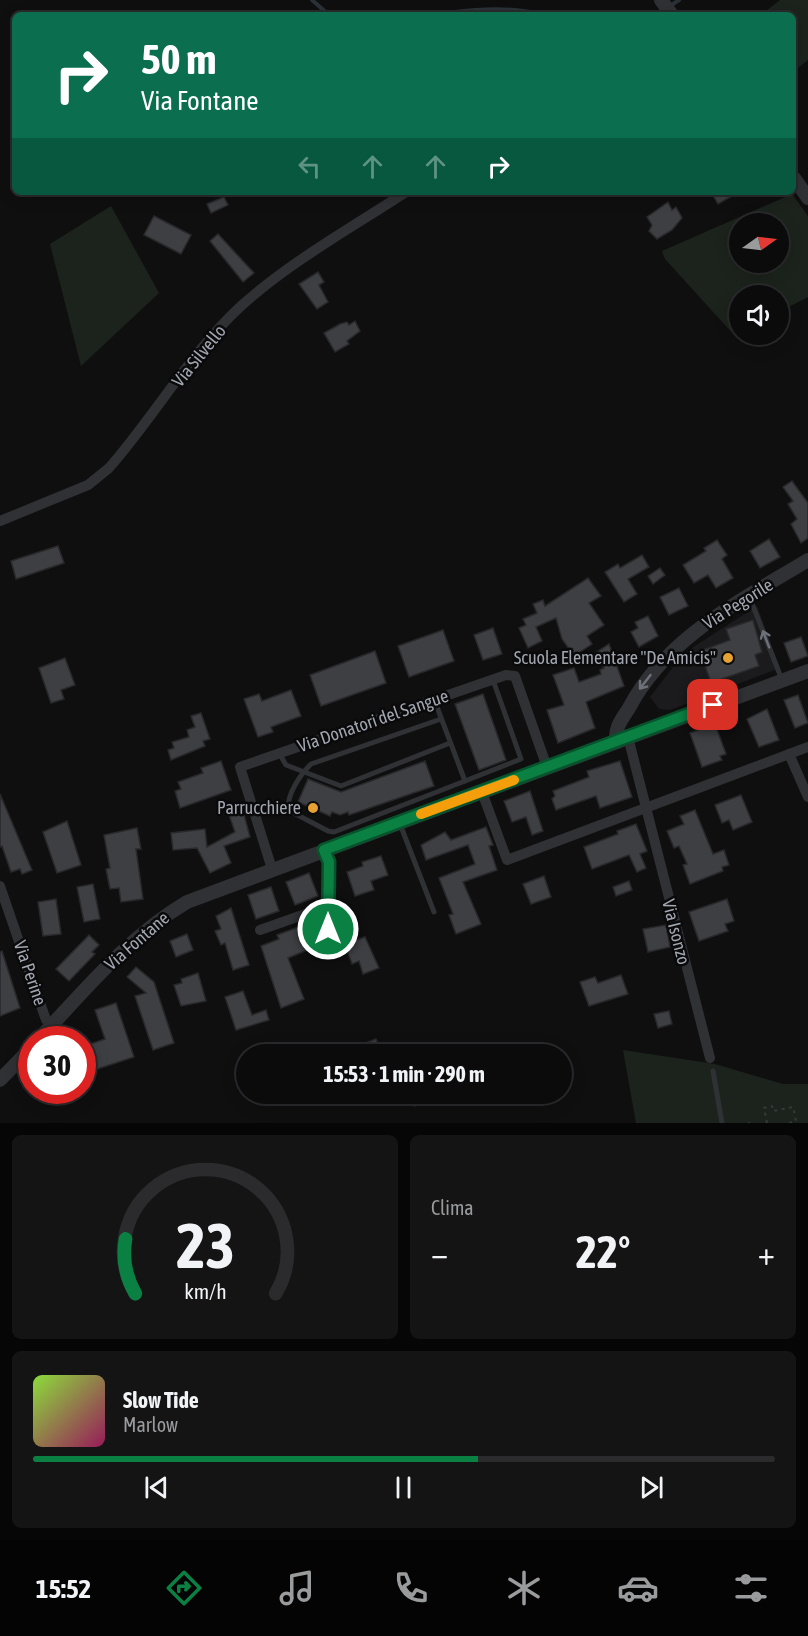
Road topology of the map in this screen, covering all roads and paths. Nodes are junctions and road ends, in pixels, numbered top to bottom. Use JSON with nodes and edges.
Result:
{"nodes":[{"id":1,"x":796,"y":181,"type":"edge"},
{"id":2,"x":401,"y":195,"type":"edge"},
{"id":3,"x":808,"y":198,"type":"edge"},
{"id":4,"x":0,"y":521,"type":"edge"},
{"id":5,"x":808,"y":560,"type":"edge"},
{"id":6,"x":749,"y":596,"type":"junction"},
{"id":7,"x":808,"y":671,"type":"edge"},
{"id":8,"x":493,"y":680,"type":"junction"},
{"id":9,"x":782,"y":681,"type":"junction"},
{"id":10,"x":434,"y":699,"type":"junction"},
{"id":11,"x":441,"y":719,"type":"junction"},
{"id":12,"x":623,"y":739,"type":"junction"},
{"id":13,"x":450,"y":743,"type":"junction"},
{"id":14,"x":808,"y":747,"type":"edge"},
{"id":15,"x":279,"y":753,"type":"junction"},
{"id":16,"x":789,"y":754,"type":"junction"},
{"id":17,"x":547,"y":768,"type":"junction"},
{"id":18,"x":303,"y":772,"type":"junction"},
{"id":19,"x":465,"y":781,"type":"junction"},
{"id":20,"x":482,"y":792,"type":"junction"},
{"id":21,"x":808,"y":797,"type":"edge"},
{"id":22,"x":646,"y":806,"type":"junction"},
{"id":23,"x":400,"y":822,"type":"junction"},
{"id":24,"x":324,"y":850,"type":"junction"},
{"id":25,"x":272,"y":869,"type":"junction"},
{"id":26,"x":0,"y":886,"type":"edge"},
{"id":27,"x":328,"y":906,"type":"junction"},
{"id":28,"x":434,"y":912,"type":"dead end"},
{"id":29,"x":260,"y":930,"type":"dead end"},
{"id":30,"x":328,"y":952,"type":"dead end"},
{"id":31,"x":52,"y":1025,"type":"joint"},
{"id":32,"x":710,"y":1058,"type":"dead end"},
{"id":33,"x":18,"y":1061,"type":"edge"},
{"id":34,"x":713,"y":1071,"type":"dead end"},
{"id":35,"x":0,"y":1080,"type":"edge"},
{"id":36,"x":722,"y":1123,"type":"edge"},
{"id":37,"x":767,"y":1123,"type":"edge"},
{"id":38,"x":789,"y":1123,"type":"edge"}],
"edges":[{"from":1,"to":3,"type":"street"},
{"from":2,"to":4,"type":"street","name":"Via Silvello"},
{"from":5,"to":6,"type":"street","name":"Via Pegorile"},
{"from":9,"to":6,"type":"lane","one_way":true},
{"from":6,"to":12,"type":"street","name":"Via Pegorile","one_way":true},
{"from":7,"to":9,"type":"street","name":"Via Fontane"},
{"from":8,"to":10,"type":"street","name":"Via Donatori del Sangue"},
{"from":8,"to":17,"type":"street","name":"Via Donatori del Sangue"},
{"from":8,"to":19,"type":"lane"},
{"from":9,"to":12,"type":"street","name":"Via Fontane"},
{"from":10,"to":11,"type":"lane"},
{"from":10,"to":15,"type":"street","name":"Via Donatori del Sangue"},
{"from":11,"to":13,"type":"lane"},
{"from":11,"to":18,"type":"lane"},
{"from":12,"to":17,"type":"street","name":"Via Fontane"},
{"from":12,"to":22,"type":"street","name":"Via Isonzo"},
{"from":13,"to":18,"type":"lane"},
{"from":13,"to":19,"type":"lane"},
{"from":14,"to":16,"type":"street"},
{"from":15,"to":18,"type":"lane"},
{"from":15,"to":25,"type":"street","name":"Via Donatori del Sangue"},
{"from":16,"to":21,"type":"street"},
{"from":16,"to":22,"type":"street"},
{"from":17,"to":20,"type":"street","name":"Via Fontane"},
{"from":18,"to":19,"type":"lane"},
{"from":20,"to":22,"type":"street"},
{"from":20,"to":23,"type":"street","name":"Via Fontane"},
{"from":22,"to":32,"type":"street","name":"Via Isonzo"},
{"from":23,"to":24,"type":"street","name":"Via Fontane"},
{"from":23,"to":28,"type":"lane"},
{"from":24,"to":25,"type":"street","name":"Via Fontane"},
{"from":24,"to":27,"type":"street"},
{"from":25,"to":31,"type":"street","name":"Via Fontane"},
{"from":26,"to":31,"type":"street","name":"Via Perine"},
{"from":27,"to":29,"type":"street"},
{"from":27,"to":30,"type":"street"},
{"from":33,"to":35,"type":"street"},
{"from":34,"to":36,"type":"lane"},
{"from":37,"to":38,"type":"path"}]}
